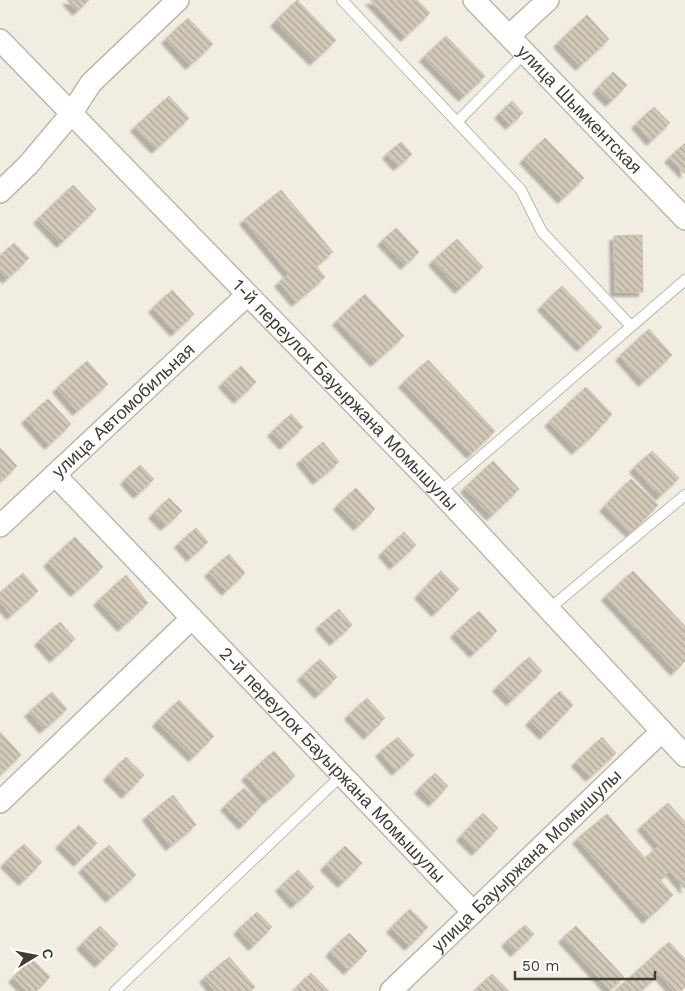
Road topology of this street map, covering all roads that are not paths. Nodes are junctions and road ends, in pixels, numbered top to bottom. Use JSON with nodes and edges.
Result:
{"nodes":[{"id":1,"x":178,"y":0,"type":"edge"},
{"id":2,"x":342,"y":0,"type":"edge"},
{"id":3,"x":474,"y":0,"type":"edge"},
{"id":4,"x":548,"y":0,"type":"edge"},
{"id":5,"x":509,"y":36,"type":"junction"},
{"id":6,"x":0,"y":40,"type":"edge"},
{"id":7,"x":525,"y":53,"type":"junction"},
{"id":8,"x":71,"y":114,"type":"junction"},
{"id":9,"x":457,"y":122,"type":"junction"},
{"id":10,"x":0,"y":192,"type":"edge"},
{"id":11,"x":685,"y":219,"type":"edge"},
{"id":12,"x":685,"y":280,"type":"edge"},
{"id":13,"x":247,"y":294,"type":"junction"},
{"id":14,"x":631,"y":326,"type":"junction"},
{"id":15,"x":55,"y":475,"type":"junction"},
{"id":16,"x":440,"y":492,"type":"junction"},
{"id":17,"x":685,"y":495,"type":"edge"},
{"id":18,"x":0,"y":526,"type":"edge"},
{"id":19,"x":550,"y":609,"type":"junction"},
{"id":20,"x":192,"y":618,"type":"junction"},
{"id":21,"x":662,"y":730,"type":"junction"},
{"id":22,"x":685,"y":756,"type":"edge"},
{"id":23,"x":342,"y":775,"type":"junction"},
{"id":24,"x":0,"y":802,"type":"edge"},
{"id":25,"x":473,"y":912,"type":"junction"},
{"id":26,"x":115,"y":991,"type":"edge"},
{"id":27,"x":391,"y":991,"type":"edge"}],
"edges":[{"from":1,"to":8,"type":"street"},
{"from":2,"to":9,"type":"lane"},
{"from":3,"to":5,"type":"street","name":"улица Шымкентская"},
{"from":4,"to":5,"type":"street"},
{"from":5,"to":7,"type":"street","name":"улица Шымкентская"},
{"from":6,"to":8,"type":"street","name":"1-й переулок Бауыржана Момышулы"},
{"from":7,"to":9,"type":"lane"},
{"from":7,"to":11,"type":"street","name":"улица Шымкентская"},
{"from":8,"to":10,"type":"street"},
{"from":8,"to":13,"type":"street","name":"1-й переулок Бауыржана Момышулы"},
{"from":9,"to":14,"type":"lane"},
{"from":12,"to":14,"type":"lane"},
{"from":13,"to":15,"type":"street","name":"улица Автомобильная"},
{"from":13,"to":16,"type":"street","name":"1-й переулок Бауыржана Момышулы"},
{"from":14,"to":16,"type":"lane"},
{"from":15,"to":18,"type":"street","name":"улица Автомобильная"},
{"from":15,"to":20,"type":"street","name":"2-й переулок Бауыржана Момышулы"},
{"from":16,"to":19,"type":"street","name":"1-й переулок Бауыржана Момышулы"},
{"from":17,"to":19,"type":"lane"},
{"from":19,"to":21,"type":"street","name":"1-й переулок Бауыржана Момышулы"},
{"from":20,"to":23,"type":"street","name":"2-й переулок Бауыржана Момышулы"},
{"from":20,"to":24,"type":"street"},
{"from":21,"to":22,"type":"street","name":"1-й переулок Бауыржана Момышулы"},
{"from":21,"to":25,"type":"street","name":"улица Бауыржана Момышулы"},
{"from":23,"to":25,"type":"street","name":"2-й переулок Бауыржана Момышулы"},
{"from":23,"to":26,"type":"lane"},
{"from":25,"to":27,"type":"street","name":"улица Бауыржана Момышулы"}]}
